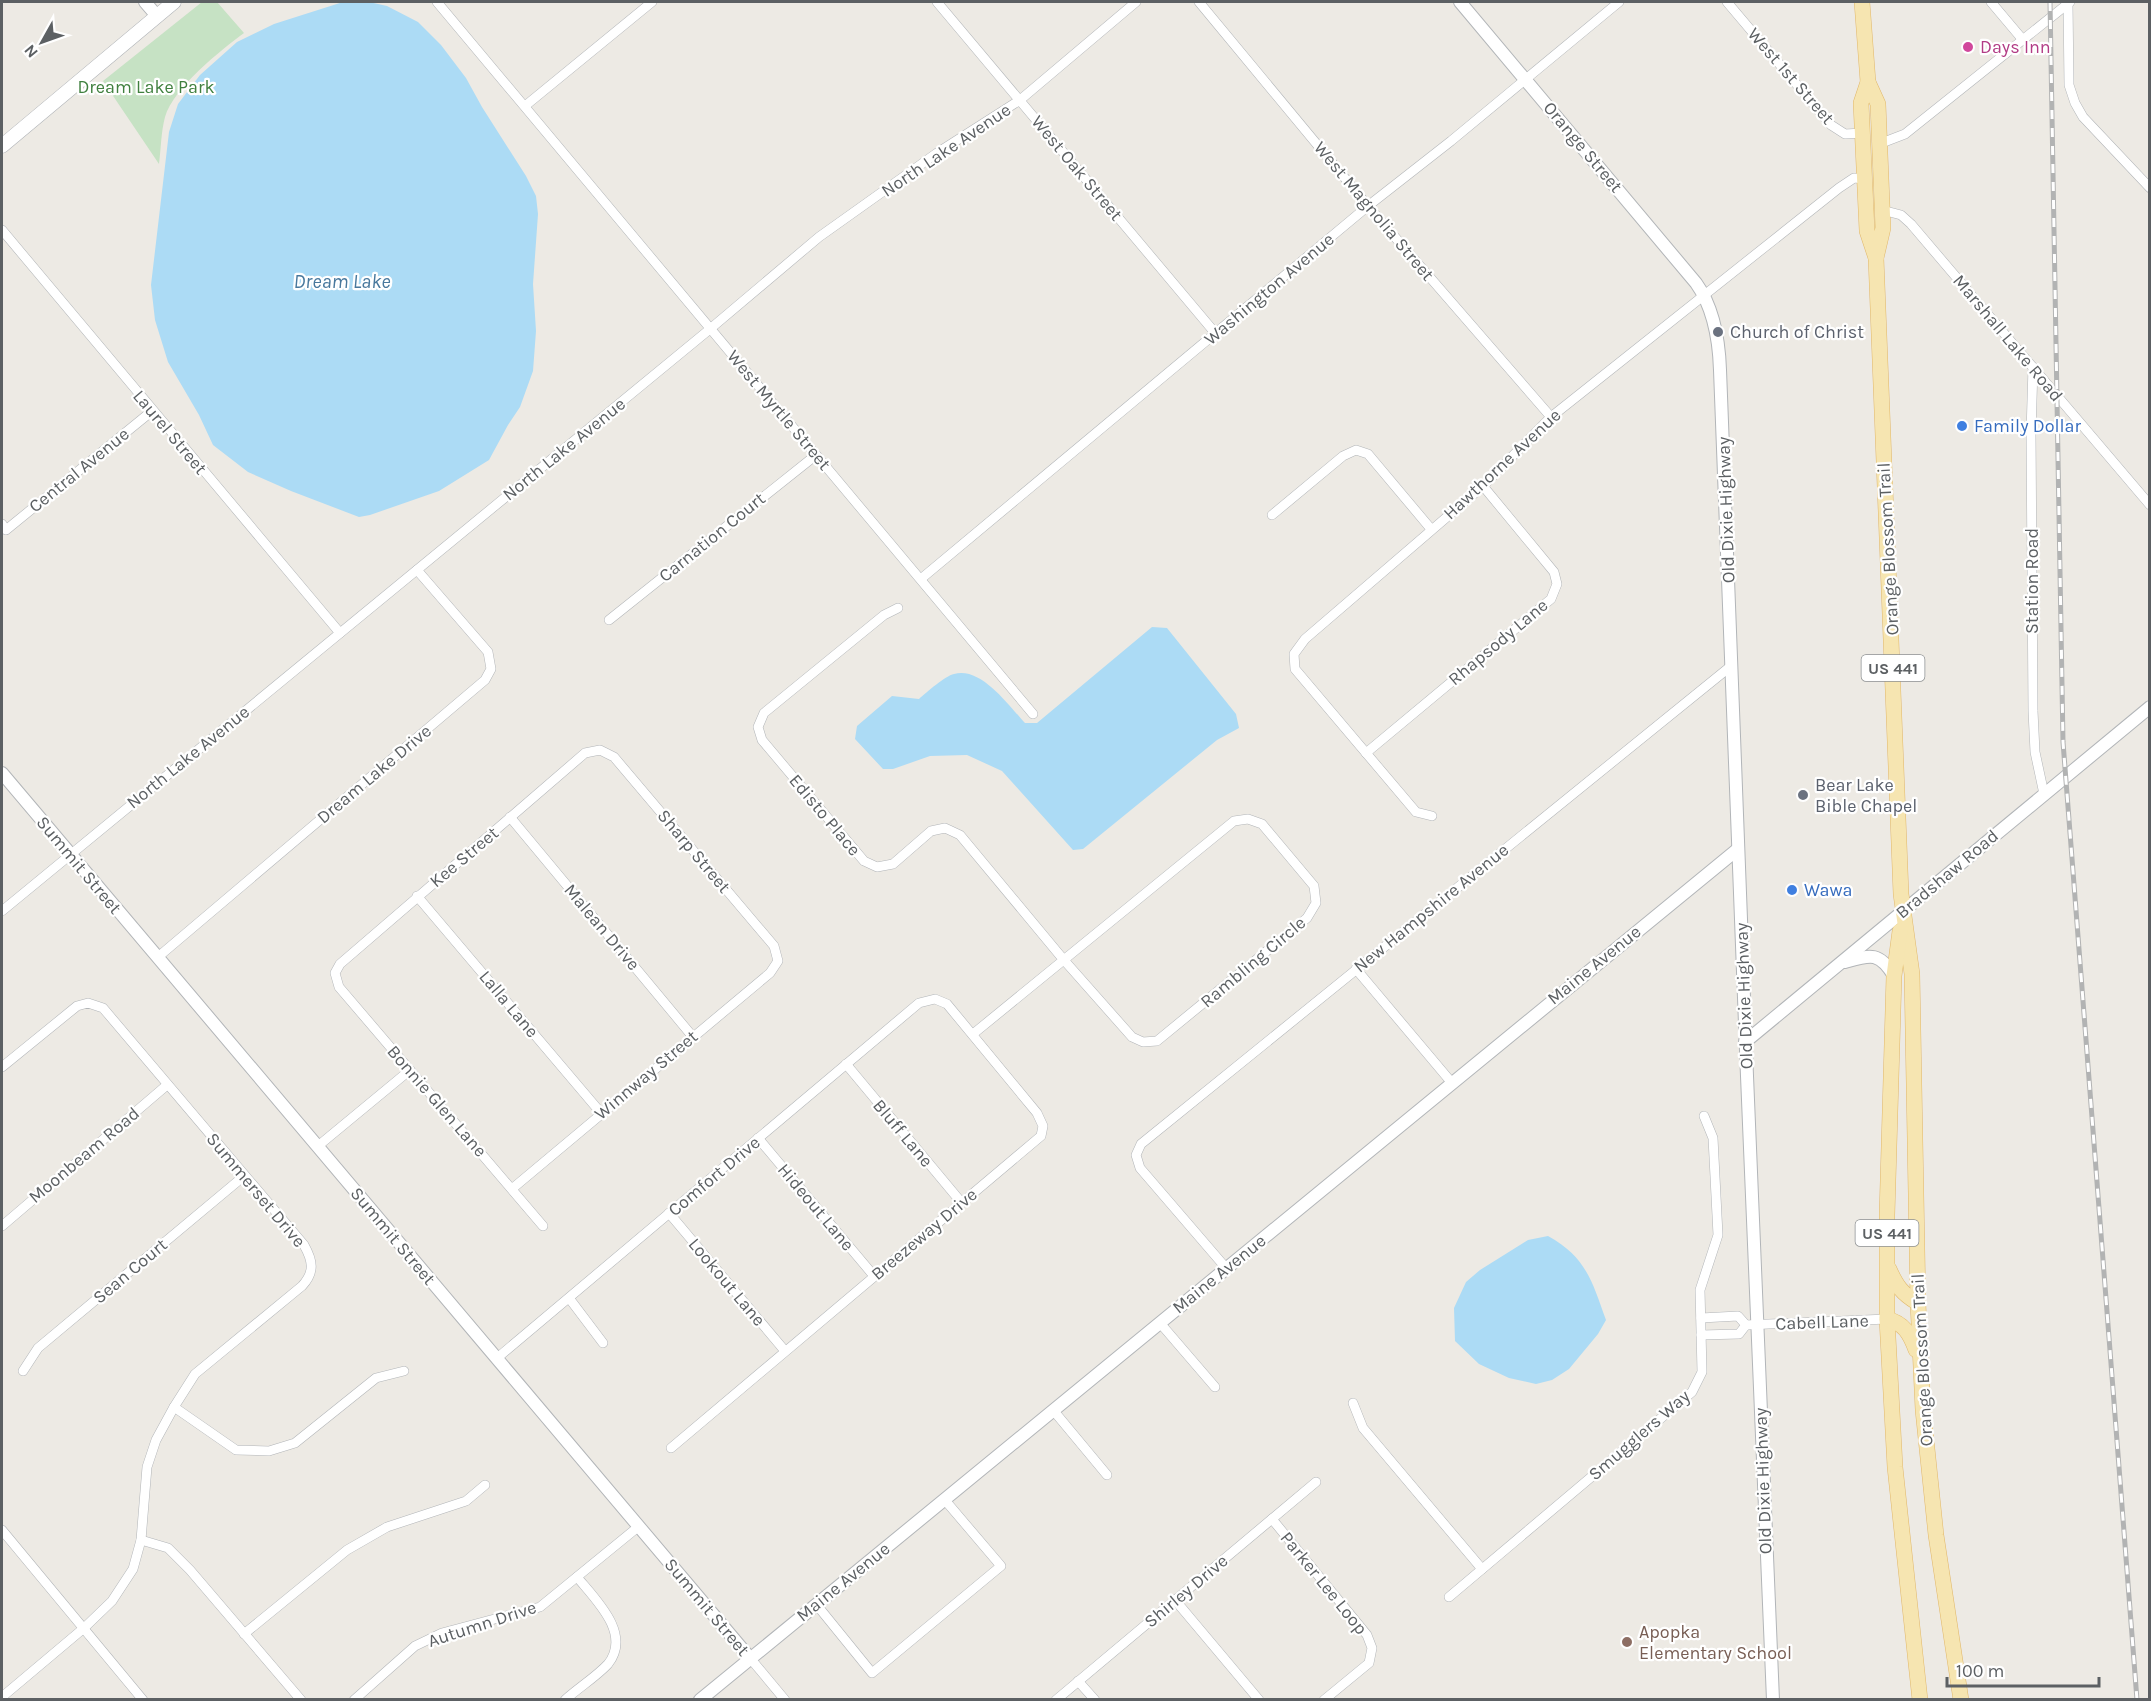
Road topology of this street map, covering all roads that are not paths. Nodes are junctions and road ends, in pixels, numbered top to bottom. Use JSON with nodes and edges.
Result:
{"nodes":[{"id":1,"x":146,"y":2,"type":"edge"},
{"id":2,"x":174,"y":2,"type":"edge"},
{"id":3,"x":437,"y":2,"type":"edge"},
{"id":4,"x":652,"y":2,"type":"edge"},
{"id":5,"x":937,"y":2,"type":"edge"},
{"id":6,"x":1136,"y":2,"type":"edge"},
{"id":7,"x":1199,"y":2,"type":"edge"},
{"id":8,"x":1460,"y":2,"type":"edge"},
{"id":9,"x":1619,"y":2,"type":"edge"},
{"id":10,"x":1727,"y":2,"type":"edge"},
{"id":11,"x":1862,"y":2,"type":"edge"},
{"id":12,"x":1991,"y":2,"type":"edge"},
{"id":13,"x":2069,"y":2,"type":"edge"},
{"id":14,"x":157,"y":16,"type":"junction"},
{"id":15,"x":2023,"y":40,"type":"junction"},
{"id":16,"x":1525,"y":79,"type":"junction"},
{"id":17,"x":1868,"y":82,"type":"junction"},
{"id":18,"x":1020,"y":100,"type":"junction"},
{"id":19,"x":525,"y":105,"type":"junction"},
{"id":20,"x":1863,"y":133,"type":"junction"},
{"id":21,"x":1879,"y":144,"type":"junction"},
{"id":22,"x":2,"y":146,"type":"edge"},
{"id":23,"x":1866,"y":179,"type":"junction"},
{"id":24,"x":2150,"y":188,"type":"edge"},
{"id":25,"x":1368,"y":206,"type":"junction"},
{"id":26,"x":1882,"y":210,"type":"junction"},
{"id":27,"x":2,"y":230,"type":"edge"},
{"id":28,"x":1876,"y":258,"type":"junction"},
{"id":29,"x":1704,"y":294,"type":"junction"},
{"id":30,"x":710,"y":329,"type":"junction"},
{"id":31,"x":1216,"y":334,"type":"junction"},
{"id":32,"x":2033,"y":367,"type":"junction"},
{"id":33,"x":152,"y":411,"type":"junction"},
{"id":34,"x":1551,"y":417,"type":"junction"},
{"id":35,"x":816,"y":454,"type":"junction"},
{"id":36,"x":1484,"y":486,"type":"junction"},
{"id":37,"x":2149,"y":502,"type":"edge"},
{"id":38,"x":1272,"y":515,"type":"dead end"},
{"id":39,"x":4,"y":527,"type":"edge"},
{"id":40,"x":1431,"y":529,"type":"junction"},
{"id":41,"x":417,"y":570,"type":"junction"},
{"id":42,"x":922,"y":579,"type":"junction"},
{"id":43,"x":898,"y":608,"type":"dead end"},
{"id":44,"x":609,"y":620,"type":"dead end"},
{"id":45,"x":340,"y":633,"type":"junction"},
{"id":46,"x":1731,"y":666,"type":"junction"},
{"id":47,"x":2150,"y":707,"type":"edge"},
{"id":48,"x":1033,"y":714,"type":"dead end"},
{"id":49,"x":600,"y":750,"type":"joint"},
{"id":50,"x":1366,"y":753,"type":"junction"},
{"id":51,"x":2,"y":773,"type":"edge"},
{"id":52,"x":2044,"y":794,"type":"junction"},
{"id":53,"x":1432,"y":816,"type":"dead end"},
{"id":54,"x":510,"y":817,"type":"junction"},
{"id":55,"x":1738,"y":849,"type":"junction"},
{"id":56,"x":70,"y":853,"type":"junction"},
{"id":57,"x":417,"y":896,"type":"junction"},
{"id":58,"x":2,"y":911,"type":"edge"},
{"id":59,"x":1902,"y":911,"type":"junction"},
{"id":60,"x":158,"y":957,"type":"junction"},
{"id":61,"x":1063,"y":959,"type":"junction"},
{"id":62,"x":778,"y":961,"type":"joint"},
{"id":63,"x":1841,"y":963,"type":"junction"},
{"id":64,"x":1356,"y":969,"type":"junction"},
{"id":65,"x":335,"y":974,"type":"joint"},
{"id":66,"x":1894,"y":976,"type":"junction"},
{"id":67,"x":935,"y":999,"type":"joint"},
{"id":68,"x":973,"y":1034,"type":"junction"},
{"id":69,"x":693,"y":1036,"type":"junction"},
{"id":70,"x":1745,"y":1042,"type":"junction"},
{"id":71,"x":846,"y":1064,"type":"junction"},
{"id":72,"x":2,"y":1067,"type":"edge"},
{"id":73,"x":410,"y":1070,"type":"junction"},
{"id":74,"x":1452,"y":1083,"type":"junction"},
{"id":75,"x":167,"y":1085,"type":"junction"},
{"id":76,"x":601,"y":1113,"type":"junction"},
{"id":77,"x":1704,"y":1116,"type":"dead end"},
{"id":78,"x":758,"y":1138,"type":"junction"},
{"id":79,"x":318,"y":1146,"type":"junction"},
{"id":80,"x":244,"y":1176,"type":"junction"},
{"id":81,"x":513,"y":1188,"type":"junction"},
{"id":82,"x":962,"y":1202,"type":"junction"},
{"id":83,"x":669,"y":1214,"type":"junction"},
{"id":84,"x":2,"y":1226,"type":"edge"},
{"id":85,"x":543,"y":1226,"type":"dead end"},
{"id":86,"x":1887,"y":1263,"type":"junction"},
{"id":87,"x":1226,"y":1268,"type":"junction"},
{"id":88,"x":874,"y":1276,"type":"junction"},
{"id":89,"x":569,"y":1298,"type":"junction"},
{"id":90,"x":1918,"y":1303,"type":"junction"},
{"id":91,"x":1724,"y":1317,"type":"junction"},
{"id":92,"x":1701,"y":1318,"type":"junction"},
{"id":93,"x":1887,"y":1319,"type":"junction"},
{"id":94,"x":1160,"y":1323,"type":"junction"},
{"id":95,"x":1751,"y":1325,"type":"junction"},
{"id":96,"x":1725,"y":1334,"type":"junction"},
{"id":97,"x":1701,"y":1335,"type":"junction"},
{"id":98,"x":603,"y":1343,"type":"dead end"},
{"id":99,"x":785,"y":1351,"type":"junction"},
{"id":100,"x":496,"y":1359,"type":"junction"},
{"id":101,"x":1920,"y":1361,"type":"junction"},
{"id":102,"x":22,"y":1371,"type":"dead end"},
{"id":103,"x":404,"y":1371,"type":"dead end"},
{"id":104,"x":1215,"y":1387,"type":"dead end"},
{"id":105,"x":1353,"y":1403,"type":"dead end"},
{"id":106,"x":174,"y":1407,"type":"junction"},
{"id":107,"x":1053,"y":1410,"type":"junction"},
{"id":108,"x":671,"y":1448,"type":"dead end"},
{"id":109,"x":1107,"y":1475,"type":"dead end"},
{"id":110,"x":1316,"y":1482,"type":"dead end"},
{"id":111,"x":484,"y":1485,"type":"dead end"},
{"id":112,"x":944,"y":1499,"type":"junction"},
{"id":113,"x":1272,"y":1519,"type":"junction"},
{"id":114,"x":638,"y":1527,"type":"junction"},
{"id":115,"x":2,"y":1530,"type":"edge"},
{"id":116,"x":141,"y":1540,"type":"junction"},
{"id":117,"x":1482,"y":1569,"type":"junction"},
{"id":118,"x":577,"y":1577,"type":"junction"},
{"id":119,"x":1449,"y":1597,"type":"dead end"},
{"id":120,"x":1175,"y":1600,"type":"junction"},
{"id":121,"x":816,"y":1604,"type":"junction"},
{"id":122,"x":84,"y":1628,"type":"junction"},
{"id":123,"x":244,"y":1634,"type":"junction"},
{"id":124,"x":750,"y":1658,"type":"junction"},
{"id":125,"x":1078,"y":1680,"type":"junction"},
{"id":126,"x":2,"y":1697,"type":"edge"},
{"id":127,"x":143,"y":1700,"type":"edge"},
{"id":128,"x":301,"y":1700,"type":"edge"},
{"id":129,"x":354,"y":1700,"type":"edge"},
{"id":130,"x":565,"y":1700,"type":"edge"},
{"id":131,"x":700,"y":1700,"type":"edge"},
{"id":132,"x":785,"y":1700,"type":"edge"},
{"id":133,"x":1056,"y":1700,"type":"edge"},
{"id":134,"x":1095,"y":1700,"type":"edge"},
{"id":135,"x":1259,"y":1700,"type":"edge"},
{"id":136,"x":1324,"y":1700,"type":"edge"},
{"id":137,"x":1773,"y":1700,"type":"edge"},
{"id":138,"x":1920,"y":1700,"type":"edge"},
{"id":139,"x":1961,"y":1700,"type":"edge"}],
"edges":[{"from":1,"to":14,"type":"street"},
{"from":2,"to":14,"type":"main road"},
{"from":3,"to":19,"type":"street","name":"West Myrtle Street"},
{"from":4,"to":19,"type":"street"},
{"from":5,"to":18,"type":"street","name":"West Oak Street"},
{"from":6,"to":18,"type":"street","name":"North Lake Avenue"},
{"from":7,"to":25,"type":"street","name":"West Magnolia Street"},
{"from":8,"to":16,"type":"street","name":"Orange Street"},
{"from":9,"to":16,"type":"street","name":"Washington Avenue"},
{"from":10,"to":20,"type":"street","name":"West 1st Street"},
{"from":11,"to":17,"type":"main road","name":"Orange Blossom Trail","number":"US 441"},
{"from":12,"to":15,"type":"street"},
{"from":13,"to":15,"type":"street"},
{"from":13,"to":24,"type":"street"},
{"from":14,"to":22,"type":"main road"},
{"from":15,"to":21,"type":"street"},
{"from":16,"to":25,"type":"street","name":"Washington Avenue"},
{"from":16,"to":29,"type":"street","name":"Orange Street"},
{"from":17,"to":20,"type":"main road","name":"Orange Blossom Trail","number":"US 441"},
{"from":17,"to":21,"type":"main road","name":"Orange Blossom Trail","number":"US 441"},
{"from":18,"to":30,"type":"street","name":"North Lake Avenue"},
{"from":18,"to":31,"type":"street","name":"West Oak Street"},
{"from":19,"to":30,"type":"street","name":"West Myrtle Street"},
{"from":20,"to":23,"type":"main road","name":"Orange Blossom Trail","number":"US 441"},
{"from":21,"to":26,"type":"main road","name":"Orange Blossom Trail","number":"US 441"},
{"from":23,"to":28,"type":"main road","name":"Orange Blossom Trail","number":"US 441"},
{"from":23,"to":29,"type":"street","name":"Hawthorne Avenue"},
{"from":25,"to":31,"type":"street","name":"Washington Avenue"},
{"from":25,"to":34,"type":"street","name":"West Magnolia Street"},
{"from":26,"to":28,"type":"main road","name":"Orange Blossom Trail","number":"US 441"},
{"from":26,"to":32,"type":"street","name":"Marshall Lake Road"},
{"from":27,"to":33,"type":"street","name":"Laurel Street"},
{"from":28,"to":59,"type":"main road","name":"Orange Blossom Trail","number":"US 441"},
{"from":29,"to":34,"type":"street","name":"Hawthorne Avenue"},
{"from":29,"to":46,"type":"street","name":"Old Dixie Highway"},
{"from":30,"to":35,"type":"street","name":"West Myrtle Street"},
{"from":30,"to":41,"type":"street","name":"North Lake Avenue"},
{"from":31,"to":42,"type":"street","name":"Washington Avenue"},
{"from":32,"to":37,"type":"street","name":"Marshall Lake Road"},
{"from":32,"to":52,"type":"street","name":"Station Road"},
{"from":33,"to":39,"type":"street","name":"Central Avenue"},
{"from":33,"to":45,"type":"street","name":"Laurel Street"},
{"from":34,"to":36,"type":"street","name":"Hawthorne Avenue"},
{"from":35,"to":42,"type":"street","name":"West Myrtle Street"},
{"from":35,"to":44,"type":"street","name":"Carnation Court"},
{"from":36,"to":40,"type":"street","name":"Hawthorne Avenue"},
{"from":36,"to":50,"type":"street","name":"Rhapsody Lane"},
{"from":38,"to":40,"type":"street"},
{"from":40,"to":50,"type":"street","name":"Hawthorne Avenue"},
{"from":41,"to":45,"type":"street","name":"North Lake Avenue"},
{"from":41,"to":60,"type":"street","name":"Dream Lake Drive"},
{"from":42,"to":48,"type":"street","name":"West Myrtle Street"},
{"from":43,"to":61,"type":"street","name":"Edisto Place"},
{"from":45,"to":56,"type":"street","name":"North Lake Avenue"},
{"from":46,"to":55,"type":"street","name":"Old Dixie Highway"},
{"from":46,"to":64,"type":"street","name":"New Hampshire Avenue"},
{"from":47,"to":52,"type":"street","name":"Bradshaw Road"},
{"from":49,"to":54,"type":"street","name":"Kee Street"},
{"from":49,"to":62,"type":"street","name":"Sharp Street"},
{"from":50,"to":53,"type":"street","name":"Hawthorne Avenue"},
{"from":51,"to":56,"type":"street","name":"Summit Street"},
{"from":52,"to":59,"type":"street","name":"Bradshaw Road"},
{"from":54,"to":57,"type":"street","name":"Kee Street"},
{"from":54,"to":69,"type":"street","name":"Malean Drive"},
{"from":55,"to":70,"type":"street","name":"Old Dixie Highway"},
{"from":55,"to":74,"type":"street","name":"Maine Avenue"},
{"from":56,"to":58,"type":"street","name":"North Lake Avenue"},
{"from":56,"to":60,"type":"street","name":"Summit Street"},
{"from":57,"to":65,"type":"street","name":"Kee Street"},
{"from":57,"to":76,"type":"street","name":"Lalla Lane"},
{"from":59,"to":63,"type":"street","name":"Bradshaw Road"},
{"from":59,"to":66,"type":"main road","name":"Orange Blossom Trail","number":"US 441"},
{"from":59,"to":90,"type":"main road","name":"Orange Blossom Trail","number":"US 441"},
{"from":60,"to":79,"type":"street","name":"Summit Street"},
{"from":61,"to":61,"type":"street","name":"Rambling Circle"},
{"from":61,"to":68,"type":"street","name":"Rambling Circle"},
{"from":62,"to":69,"type":"street","name":"Winnway Street"},
{"from":63,"to":66,"type":"street"},
{"from":63,"to":70,"type":"street","name":"Bradshaw Road"},
{"from":64,"to":74,"type":"street"},
{"from":64,"to":87,"type":"street","name":"New Hampshire Avenue"},
{"from":65,"to":73,"type":"street","name":"Bonnie Glen Lane"},
{"from":66,"to":86,"type":"main road","name":"Orange Blossom Trail","number":"US 441"},
{"from":67,"to":68,"type":"street","name":"Breezeway Drive"},
{"from":67,"to":71,"type":"street","name":"Comfort Drive"},
{"from":68,"to":82,"type":"street","name":"Breezeway Drive"},
{"from":69,"to":76,"type":"street","name":"Winnway Street"},
{"from":70,"to":95,"type":"street","name":"Old Dixie Highway"},
{"from":71,"to":78,"type":"street","name":"Comfort Drive"},
{"from":71,"to":82,"type":"street","name":"Bluff Lane"},
{"from":72,"to":75,"type":"street","name":"Summerset Drive"},
{"from":73,"to":79,"type":"street"},
{"from":73,"to":81,"type":"street","name":"Bonnie Glen Lane"},
{"from":74,"to":87,"type":"street","name":"Maine Avenue"},
{"from":75,"to":80,"type":"street","name":"Summerset Drive"},
{"from":75,"to":84,"type":"street","name":"Moonbeam Road"},
{"from":76,"to":81,"type":"street","name":"Winnway Street"},
{"from":77,"to":92,"type":"street","name":"Smugglers Way"},
{"from":78,"to":83,"type":"street","name":"Comfort Drive"},
{"from":78,"to":88,"type":"street","name":"Hideout Lane"},
{"from":79,"to":100,"type":"street","name":"Summit Street"},
{"from":80,"to":102,"type":"street","name":"Sean Court"},
{"from":80,"to":106,"type":"street","name":"Summerset Drive"},
{"from":81,"to":85,"type":"street","name":"Bonnie Glen Lane"},
{"from":82,"to":88,"type":"street","name":"Breezeway Drive"},
{"from":83,"to":89,"type":"street","name":"Comfort Drive"},
{"from":83,"to":99,"type":"street","name":"Lookout Lane"},
{"from":86,"to":90,"type":"main road"},
{"from":86,"to":93,"type":"main road","name":"Orange Blossom Trail","number":"US 441"},
{"from":87,"to":94,"type":"street","name":"Maine Avenue"},
{"from":88,"to":99,"type":"street","name":"Breezeway Drive"},
{"from":89,"to":98,"type":"street"},
{"from":89,"to":100,"type":"street","name":"Comfort Drive"},
{"from":90,"to":101,"type":"main road","name":"Orange Blossom Trail","number":"US 441"},
{"from":91,"to":92,"type":"street"},
{"from":91,"to":95,"type":"street"},
{"from":91,"to":96,"type":"street"},
{"from":92,"to":97,"type":"street","name":"Smugglers Way"},
{"from":93,"to":95,"type":"street","name":"Cabell Lane"},
{"from":93,"to":101,"type":"main road"},
{"from":93,"to":138,"type":"main road","name":"Orange Blossom Trail","number":"US 441"},
{"from":94,"to":104,"type":"street"},
{"from":94,"to":107,"type":"street","name":"Maine Avenue"},
{"from":95,"to":96,"type":"street"},
{"from":95,"to":137,"type":"street","name":"Old Dixie Highway"},
{"from":96,"to":97,"type":"street"},
{"from":97,"to":117,"type":"street","name":"Smugglers Way"},
{"from":99,"to":108,"type":"street","name":"Breezeway Drive"},
{"from":100,"to":114,"type":"street","name":"Summit Street"},
{"from":101,"to":139,"type":"main road","name":"Orange Blossom Trail","number":"US 441"},
{"from":103,"to":106,"type":"street"},
{"from":105,"to":117,"type":"street"},
{"from":106,"to":116,"type":"street","name":"Summerset Drive"},
{"from":107,"to":109,"type":"street"},
{"from":107,"to":112,"type":"street","name":"Maine Avenue"},
{"from":110,"to":113,"type":"street","name":"Shirley Drive"},
{"from":111,"to":123,"type":"street"},
{"from":112,"to":121,"type":"street","name":"Maine Avenue"},
{"from":112,"to":121,"type":"street"},
{"from":113,"to":120,"type":"street","name":"Shirley Drive"},
{"from":113,"to":136,"type":"street","name":"Parker Lee Loop"},
{"from":114,"to":118,"type":"street","name":"Autumn Drive"},
{"from":114,"to":124,"type":"street","name":"Summit Street"},
{"from":115,"to":122,"type":"street"},
{"from":116,"to":122,"type":"street","name":"Summerset Drive"},
{"from":116,"to":123,"type":"street"},
{"from":117,"to":119,"type":"street","name":"Smugglers Way"},
{"from":118,"to":129,"type":"street","name":"Autumn Drive"},
{"from":118,"to":130,"type":"street"},
{"from":120,"to":125,"type":"street","name":"Shirley Drive"},
{"from":120,"to":135,"type":"street"},
{"from":121,"to":124,"type":"street","name":"Maine Avenue"},
{"from":122,"to":126,"type":"street","name":"Summerset Drive"},
{"from":122,"to":127,"type":"street"},
{"from":123,"to":128,"type":"street"},
{"from":124,"to":131,"type":"street","name":"Maine Avenue"},
{"from":124,"to":132,"type":"street","name":"Summit Street"},
{"from":125,"to":133,"type":"street","name":"Shirley Drive"},
{"from":125,"to":134,"type":"street"}]}
